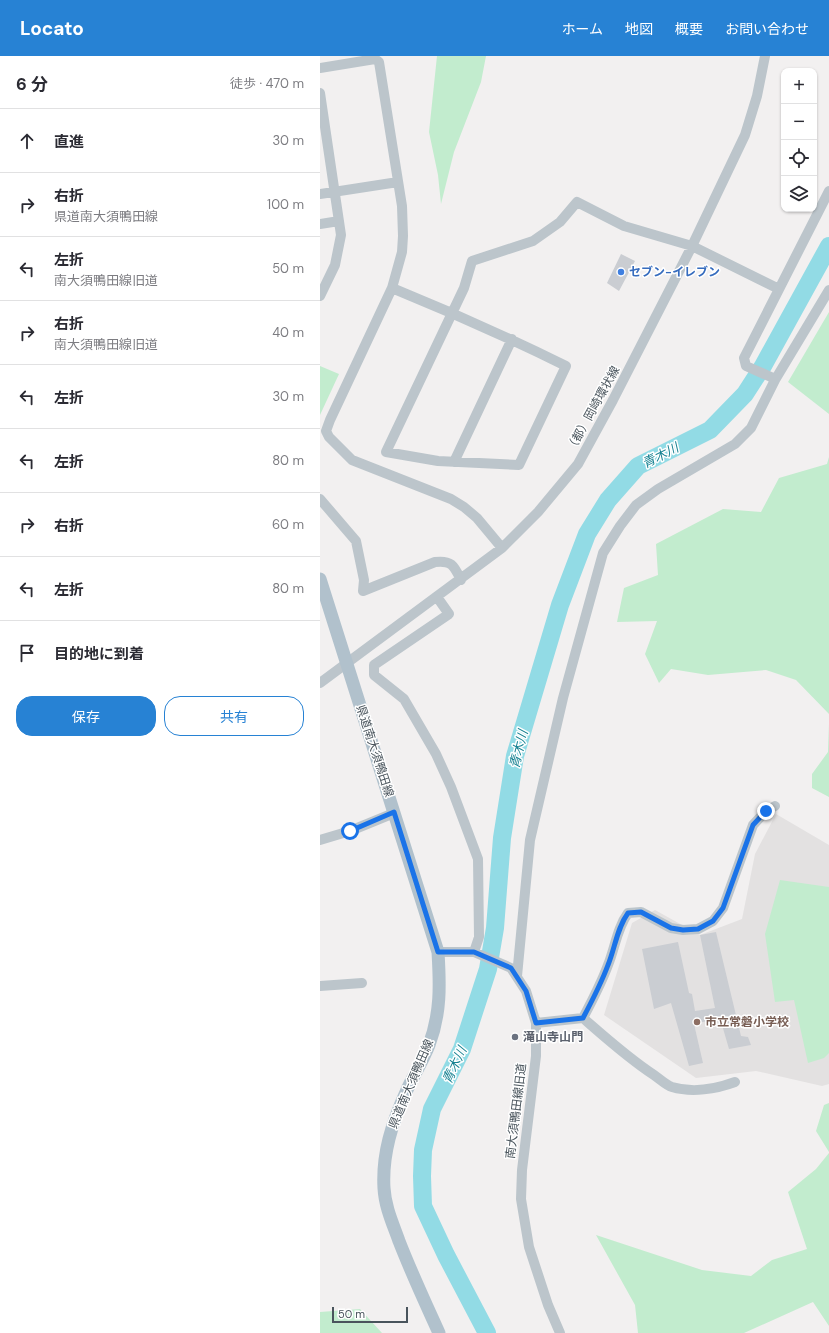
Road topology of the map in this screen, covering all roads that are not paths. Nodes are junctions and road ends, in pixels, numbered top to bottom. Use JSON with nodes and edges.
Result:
{"nodes":[{"id":1,"x":765,"y":56,"type":"edge"},
{"id":2,"x":320,"y":68,"type":"edge"},
{"id":3,"x":320,"y":94,"type":"edge"},
{"id":4,"x":398,"y":182,"type":"junction"},
{"id":5,"x":829,"y":191,"type":"edge"},
{"id":6,"x":335,"y":192,"type":"junction"},
{"id":7,"x":320,"y":194,"type":"edge"},
{"id":8,"x":340,"y":221,"type":"junction"},
{"id":9,"x":320,"y":224,"type":"edge"},
{"id":10,"x":692,"y":246,"type":"junction"},
{"id":11,"x":392,"y":288,"type":"junction"},
{"id":12,"x":779,"y":289,"type":"junction"},
{"id":13,"x":829,"y":290,"type":"edge"},
{"id":14,"x":320,"y":296,"type":"edge"},
{"id":15,"x":453,"y":313,"type":"junction"},
{"id":16,"x":512,"y":339,"type":"junction"},
{"id":17,"x":773,"y":378,"type":"junction"},
{"id":18,"x":454,"y":462,"type":"junction"},
{"id":19,"x":320,"y":499,"type":"edge"},
{"id":20,"x":502,"y":548,"type":"junction"},
{"id":21,"x":320,"y":579,"type":"edge"},
{"id":22,"x":461,"y":580,"type":"junction"},
{"id":23,"x":437,"y":597,"type":"junction"},
{"id":24,"x":346,"y":663,"type":"junction"},
{"id":25,"x":320,"y":683,"type":"edge"},
{"id":26,"x":775,"y":806,"type":"dead end"},
{"id":27,"x":394,"y":812,"type":"junction"},
{"id":28,"x":320,"y":840,"type":"edge"},
{"id":29,"x":438,"y":952,"type":"junction"},
{"id":30,"x":477,"y":954,"type":"junction"},
{"id":31,"x":514,"y":972,"type":"junction"},
{"id":32,"x":362,"y":983,"type":"dead end"},
{"id":33,"x":320,"y":986,"type":"edge"},
{"id":34,"x":583,"y":1018,"type":"junction"},
{"id":35,"x":536,"y":1023,"type":"junction"},
{"id":36,"x":735,"y":1082,"type":"dead end"},
{"id":37,"x":439,"y":1333,"type":"edge"},
{"id":38,"x":560,"y":1333,"type":"edge"}],
"edges":[{"from":1,"to":10,"type":"street","name":"（都）岡崎環状線"},
{"from":2,"to":4,"type":"street"},
{"from":3,"to":6,"type":"street"},
{"from":4,"to":6,"type":"street"},
{"from":4,"to":11,"type":"street"},
{"from":5,"to":12,"type":"street"},
{"from":6,"to":7,"type":"street"},
{"from":6,"to":8,"type":"street"},
{"from":8,"to":9,"type":"street"},
{"from":8,"to":14,"type":"street"},
{"from":10,"to":12,"type":"street"},
{"from":10,"to":15,"type":"street"},
{"from":10,"to":20,"type":"street","name":"（都）岡崎環状線"},
{"from":11,"to":15,"type":"street"},
{"from":11,"to":20,"type":"street"},
{"from":12,"to":17,"type":"street"},
{"from":13,"to":17,"type":"street"},
{"from":15,"to":16,"type":"street"},
{"from":15,"to":18,"type":"street"},
{"from":16,"to":18,"type":"street"},
{"from":16,"to":18,"type":"street"},
{"from":17,"to":31,"type":"street"},
{"from":19,"to":22,"type":"street"},
{"from":20,"to":22,"type":"street","name":"（都）岡崎環状線"},
{"from":21,"to":24,"type":"main road","name":"県道南大須鴨田線"},
{"from":22,"to":23,"type":"street","name":"（都）岡崎環状線"},
{"from":23,"to":24,"type":"street","name":"（都）岡崎環状線"},
{"from":23,"to":30,"type":"street"},
{"from":24,"to":25,"type":"street","name":"（都）岡崎環状線"},
{"from":24,"to":27,"type":"main road","name":"県道南大須鴨田線"},
{"from":26,"to":34,"type":"street"},
{"from":27,"to":28,"type":"street"},
{"from":27,"to":29,"type":"main road","name":"県道南大須鴨田線"},
{"from":29,"to":30,"type":"street"},
{"from":29,"to":37,"type":"main road","name":"県道南大須鴨田線"},
{"from":30,"to":31,"type":"street"},
{"from":31,"to":35,"type":"street","name":"南大須鴨田線旧道"},
{"from":32,"to":33,"type":"street"},
{"from":34,"to":35,"type":"street"},
{"from":34,"to":36,"type":"street"},
{"from":35,"to":38,"type":"street","name":"南大須鴨田線旧道"}]}
